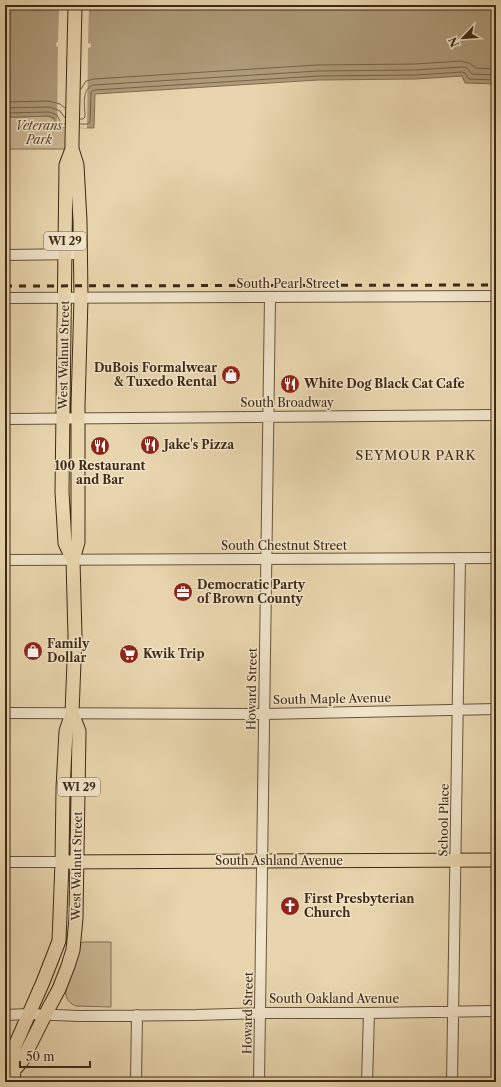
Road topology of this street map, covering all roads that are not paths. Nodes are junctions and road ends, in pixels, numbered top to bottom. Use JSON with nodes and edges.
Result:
{"nodes":[{"id":1,"x":75,"y":5,"type":"edge"},
{"id":2,"x":72,"y":149,"type":"junction"},
{"id":3,"x":64,"y":254,"type":"junction"},
{"id":4,"x":80,"y":254,"type":"junction"},
{"id":5,"x":5,"y":255,"type":"edge"},
{"id":6,"x":496,"y":296,"type":"edge"},
{"id":7,"x":270,"y":297,"type":"junction"},
{"id":8,"x":5,"y":298,"type":"edge"},
{"id":9,"x":65,"y":298,"type":"junction"},
{"id":10,"x":80,"y":298,"type":"junction"},
{"id":11,"x":496,"y":415,"type":"edge"},
{"id":12,"x":269,"y":416,"type":"junction"},
{"id":13,"x":5,"y":419,"type":"edge"},
{"id":14,"x":63,"y":419,"type":"junction"},
{"id":15,"x":78,"y":419,"type":"junction"},
{"id":16,"x":460,"y":558,"type":"junction"},
{"id":17,"x":496,"y":558,"type":"edge"},
{"id":18,"x":267,"y":559,"type":"junction"},
{"id":19,"x":5,"y":560,"type":"edge"},
{"id":20,"x":73,"y":560,"type":"junction"},
{"id":21,"x":458,"y":709,"type":"junction"},
{"id":22,"x":496,"y":709,"type":"edge"},
{"id":23,"x":5,"y":713,"type":"edge"},
{"id":24,"x":72,"y":713,"type":"junction"},
{"id":25,"x":265,"y":714,"type":"junction"},
{"id":26,"x":263,"y":860,"type":"junction"},
{"id":27,"x":456,"y":860,"type":"junction"},
{"id":28,"x":496,"y":860,"type":"edge"},
{"id":29,"x":5,"y":862,"type":"edge"},
{"id":30,"x":62,"y":862,"type":"junction"},
{"id":31,"x":78,"y":862,"type":"junction"},
{"id":32,"x":453,"y":1011,"type":"junction"},
{"id":33,"x":496,"y":1011,"type":"edge"},
{"id":34,"x":260,"y":1013,"type":"junction"},
{"id":35,"x":369,"y":1013,"type":"junction"},
{"id":36,"x":29,"y":1014,"type":"junction"},
{"id":37,"x":45,"y":1014,"type":"junction"},
{"id":38,"x":5,"y":1015,"type":"edge"},
{"id":39,"x":137,"y":1015,"type":"junction"},
{"id":40,"x":13,"y":1076,"type":"edge"},
{"id":41,"x":136,"y":1082,"type":"edge"},
{"id":42,"x":260,"y":1082,"type":"edge"},
{"id":43,"x":367,"y":1082,"type":"edge"},
{"id":44,"x":452,"y":1082,"type":"edge"}],
"edges":[{"from":1,"to":2,"type":"main road","name":"West Walnut Street","number":"WI 29"},
{"from":2,"to":3,"type":"main road","name":"West Walnut Street","number":"WI 29"},
{"from":2,"to":4,"type":"main road","name":"West Walnut Street","number":"WI 29"},
{"from":3,"to":4,"type":"street"},
{"from":3,"to":5,"type":"street"},
{"from":3,"to":9,"type":"main road","name":"West Walnut Street","number":"WI 29"},
{"from":4,"to":10,"type":"main road","name":"West Walnut Street","number":"WI 29"},
{"from":6,"to":7,"type":"street","name":"South Pearl Street"},
{"from":7,"to":10,"type":"street","name":"South Pearl Street"},
{"from":7,"to":12,"type":"street","name":"Howard Street"},
{"from":8,"to":9,"type":"street","name":"South Pearl Street"},
{"from":9,"to":10,"type":"street","name":"South Pearl Street"},
{"from":9,"to":14,"type":"main road","name":"West Walnut Street","number":"WI 29"},
{"from":10,"to":15,"type":"main road","name":"West Walnut Street","number":"WI 29"},
{"from":11,"to":12,"type":"street","name":"South Broadway"},
{"from":12,"to":15,"type":"street","name":"South Broadway"},
{"from":12,"to":18,"type":"street","name":"Howard Street"},
{"from":13,"to":14,"type":"street","name":"South Broadway"},
{"from":14,"to":15,"type":"street","name":"South Broadway"},
{"from":14,"to":20,"type":"main road","name":"West Walnut Street","number":"WI 29"},
{"from":15,"to":20,"type":"main road","name":"West Walnut Street","number":"WI 29"},
{"from":16,"to":17,"type":"street","name":"South Chestnut Street"},
{"from":16,"to":18,"type":"street","name":"South Chestnut Street"},
{"from":16,"to":21,"type":"street","name":"School Place"},
{"from":18,"to":20,"type":"street","name":"South Chestnut Street"},
{"from":18,"to":25,"type":"street","name":"Howard Street"},
{"from":19,"to":20,"type":"street","name":"South Chestnut Street"},
{"from":20,"to":24,"type":"main road","name":"West Walnut Street","number":"WI 29"},
{"from":21,"to":22,"type":"street","name":"South Maple Avenue"},
{"from":21,"to":25,"type":"street","name":"South Maple Avenue"},
{"from":21,"to":27,"type":"street","name":"School Place"},
{"from":23,"to":24,"type":"street","name":"South Maple Avenue"},
{"from":24,"to":25,"type":"street","name":"South Maple Avenue"},
{"from":24,"to":30,"type":"main road","name":"West Walnut Street","number":"WI 29"},
{"from":24,"to":31,"type":"main road","name":"West Walnut Street","number":"WI 29"},
{"from":25,"to":26,"type":"street","name":"Howard Street"},
{"from":26,"to":27,"type":"main road","name":"South Ashland Avenue"},
{"from":26,"to":31,"type":"main road","name":"South Ashland Avenue"},
{"from":26,"to":34,"type":"street","name":"Howard Street"},
{"from":27,"to":28,"type":"main road","name":"South Ashland Avenue"},
{"from":27,"to":32,"type":"street","name":"School Place"},
{"from":29,"to":30,"type":"street"},
{"from":30,"to":31,"type":"main road","name":"South Ashland Avenue"},
{"from":30,"to":36,"type":"main road","name":"West Walnut Street","number":"WI 29"},
{"from":31,"to":37,"type":"main road","name":"West Walnut Street","number":"WI 29"},
{"from":32,"to":33,"type":"street","name":"South Oakland Avenue"},
{"from":32,"to":35,"type":"street","name":"South Oakland Avenue"},
{"from":32,"to":44,"type":"street","name":"School Place"},
{"from":34,"to":35,"type":"street","name":"South Oakland Avenue"},
{"from":34,"to":39,"type":"street","name":"South Oakland Avenue"},
{"from":34,"to":42,"type":"street","name":"Howard Street"},
{"from":35,"to":43,"type":"street"},
{"from":36,"to":37,"type":"street","name":"South Oakland Avenue"},
{"from":36,"to":38,"type":"street","name":"South Oakland Avenue"},
{"from":36,"to":40,"type":"main road","number":"WI 29"},
{"from":37,"to":39,"type":"street","name":"South Oakland Avenue"},
{"from":37,"to":40,"type":"main road","number":"WI 29"},
{"from":39,"to":41,"type":"street"}]}
